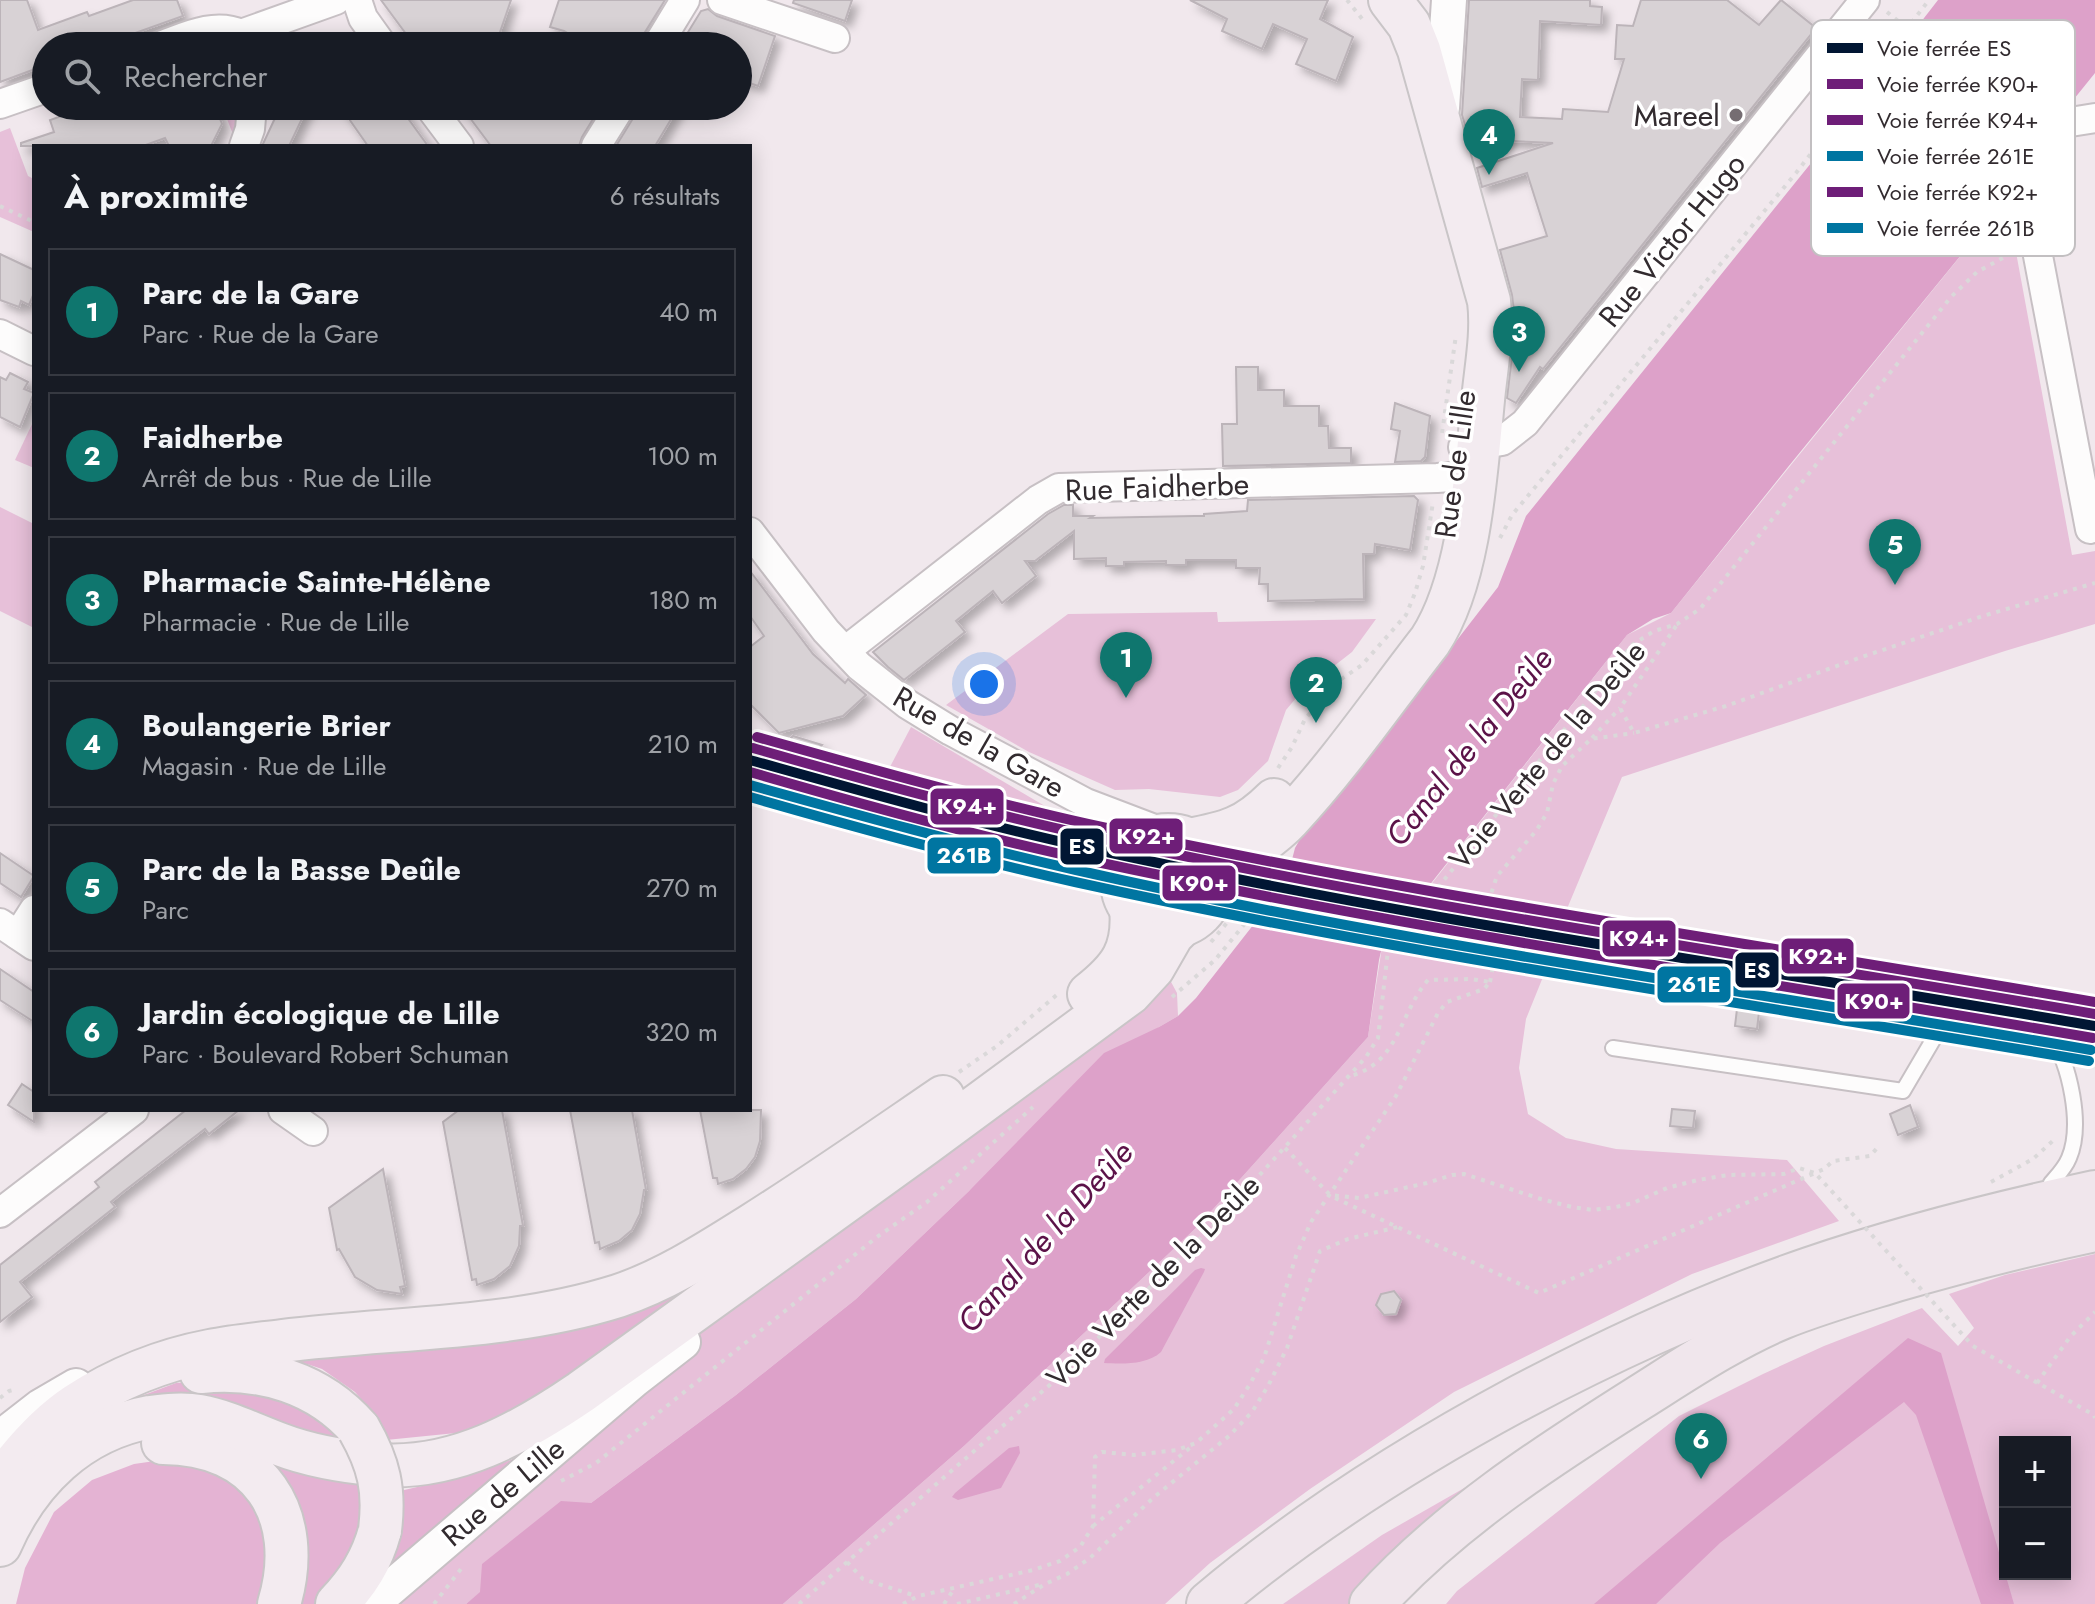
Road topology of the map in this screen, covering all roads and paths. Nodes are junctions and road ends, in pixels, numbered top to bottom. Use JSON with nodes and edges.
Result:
{"nodes":[{"id":1,"x":336,"y":0,"type":"edge"},
{"id":2,"x":357,"y":0,"type":"edge"},
{"id":3,"x":685,"y":0,"type":"edge"},
{"id":4,"x":722,"y":0,"type":"edge"},
{"id":5,"x":1449,"y":0,"type":"edge"},
{"id":6,"x":1929,"y":0,"type":"edge"},
{"id":7,"x":1370,"y":6,"type":"edge"},
{"id":8,"x":1876,"y":6,"type":"edge"},
{"id":9,"x":1895,"y":20,"type":"edge"},
{"id":10,"x":1915,"y":20,"type":"edge"},
{"id":11,"x":245,"y":32,"type":"edge"},
{"id":12,"x":373,"y":32,"type":"edge"},
{"id":13,"x":666,"y":32,"type":"edge"},
{"id":14,"x":835,"y":38,"type":"dead end"},
{"id":15,"x":1811,"y":83,"type":"edge"},
{"id":16,"x":32,"y":93,"type":"edge"},
{"id":17,"x":0,"y":104,"type":"edge"},
{"id":18,"x":2095,"y":118,"type":"edge"},
{"id":19,"x":251,"y":120,"type":"edge"},
{"id":20,"x":440,"y":120,"type":"edge"},
{"id":21,"x":612,"y":120,"type":"edge"},
{"id":22,"x":2075,"y":121,"type":"edge"},
{"id":23,"x":1441,"y":128,"type":"junction"},
{"id":24,"x":245,"y":144,"type":"edge"},
{"id":25,"x":458,"y":144,"type":"edge"},
{"id":26,"x":597,"y":144,"type":"edge"},
{"id":27,"x":1811,"y":154,"type":"edge"},
{"id":28,"x":0,"y":206,"type":"edge"},
{"id":29,"x":32,"y":221,"type":"edge"},
{"id":30,"x":2006,"y":256,"type":"edge"},
{"id":31,"x":2038,"y":256,"type":"edge"},
{"id":32,"x":1456,"y":332,"type":"dead end"},
{"id":33,"x":0,"y":334,"type":"edge"},
{"id":34,"x":32,"y":350,"type":"edge"},
{"id":35,"x":1457,"y":464,"type":"junction"},
{"id":36,"x":2090,"y":529,"type":"dead end"},
{"id":37,"x":752,"y":535,"type":"edge"},
{"id":38,"x":1500,"y":538,"type":"dead end"},
{"id":39,"x":2095,"y":583,"type":"edge"},
{"id":40,"x":1677,"y":624,"type":"junction"},
{"id":41,"x":845,"y":651,"type":"junction"},
{"id":42,"x":1620,"y":708,"type":"junction"},
{"id":43,"x":1634,"y":733,"type":"junction"},
{"id":44,"x":1591,"y":739,"type":"junction"},
{"id":45,"x":1276,"y":771,"type":"dead end"},
{"id":46,"x":1086,"y":803,"type":"junction"},
{"id":47,"x":1180,"y":837,"type":"junction"},
{"id":48,"x":1130,"y":855,"type":"junction"},
{"id":49,"x":1214,"y":881,"type":"junction"},
{"id":50,"x":1131,"y":907,"type":"junction"},
{"id":51,"x":32,"y":913,"type":"edge"},
{"id":52,"x":1183,"y":924,"type":"junction"},
{"id":53,"x":17,"y":935,"type":"edge"},
{"id":54,"x":1490,"y":982,"type":"junction"},
{"id":55,"x":1059,"y":993,"type":"dead end"},
{"id":56,"x":2028,"y":1012,"type":"junction"},
{"id":57,"x":1613,"y":1048,"type":"dead end"},
{"id":58,"x":2095,"y":1057,"type":"edge"},
{"id":59,"x":959,"y":1071,"type":"dead end"},
{"id":60,"x":1347,"y":1077,"type":"junction"},
{"id":61,"x":131,"y":1112,"type":"edge"},
{"id":62,"x":286,"y":1112,"type":"edge"},
{"id":63,"x":1009,"y":1127,"type":"dead end"},
{"id":64,"x":313,"y":1131,"type":"dead end"},
{"id":65,"x":925,"y":1144,"type":"junction"},
{"id":66,"x":1878,"y":1147,"type":"dead end"},
{"id":67,"x":1285,"y":1148,"type":"junction"},
{"id":68,"x":2095,"y":1171,"type":"edge"},
{"id":69,"x":1815,"y":1173,"type":"junction"},
{"id":70,"x":2051,"y":1183,"type":"junction"},
{"id":71,"x":2095,"y":1193,"type":"edge"},
{"id":72,"x":1330,"y":1195,"type":"junction"},
{"id":73,"x":0,"y":1213,"type":"edge"},
{"id":74,"x":1399,"y":1227,"type":"junction"},
{"id":75,"x":2095,"y":1229,"type":"edge"},
{"id":76,"x":1810,"y":1270,"type":"junction"},
{"id":77,"x":2095,"y":1312,"type":"edge"},
{"id":78,"x":344,"y":1334,"type":"junction"},
{"id":79,"x":2037,"y":1383,"type":"junction"},
{"id":80,"x":2095,"y":1418,"type":"edge"},
{"id":81,"x":0,"y":1438,"type":"edge"},
{"id":82,"x":1196,"y":1443,"type":"junction"},
{"id":83,"x":557,"y":1483,"type":"dead end"},
{"id":84,"x":0,"y":1485,"type":"edge"},
{"id":85,"x":1093,"y":1526,"type":"junction"},
{"id":86,"x":0,"y":1547,"type":"edge"},
{"id":87,"x":466,"y":1562,"type":"dead end"},
{"id":88,"x":847,"y":1562,"type":"junction"},
{"id":89,"x":1045,"y":1584,"type":"junction"},
{"id":90,"x":955,"y":1587,"type":"junction"},
{"id":91,"x":918,"y":1596,"type":"junction"},
{"id":92,"x":279,"y":1604,"type":"edge"},
{"id":93,"x":337,"y":1604,"type":"edge"},
{"id":94,"x":372,"y":1604,"type":"edge"},
{"id":95,"x":434,"y":1604,"type":"edge"},
{"id":96,"x":799,"y":1604,"type":"edge"},
{"id":97,"x":903,"y":1604,"type":"edge"},
{"id":98,"x":944,"y":1604,"type":"edge"},
{"id":99,"x":957,"y":1604,"type":"edge"},
{"id":100,"x":1014,"y":1604,"type":"edge"},
{"id":101,"x":1209,"y":1604,"type":"edge"},
{"id":102,"x":1372,"y":1604,"type":"edge"}],
"edges":[{"from":1,"to":11,"type":"street"},
{"from":2,"to":12,"type":"street"},
{"from":3,"to":13,"type":"street"},
{"from":4,"to":14,"type":"street"},
{"from":5,"to":23,"type":"street","name":"Rue de Lille"},
{"from":6,"to":10,"type":"path"},
{"from":7,"to":23,"type":"main road","name":"Rue de Lille"},
{"from":7,"to":35,"type":"main road","name":"Rue de Lille"},
{"from":8,"to":9,"type":"path"},
{"from":15,"to":35,"type":"street","name":"Rue Victor Hugo"},
{"from":16,"to":17,"type":"street"},
{"from":18,"to":22,"type":"street"},
{"from":19,"to":24,"type":"street"},
{"from":20,"to":25,"type":"street"},
{"from":21,"to":26,"type":"street"},
{"from":23,"to":35,"type":"main road","name":"Rue de Lille"},
{"from":27,"to":38,"type":"path"},
{"from":28,"to":29,"type":"path"},
{"from":30,"to":40,"type":"path","name":"Voie Verte de la Deûle"},
{"from":31,"to":36,"type":"street"},
{"from":32,"to":35,"type":"path"},
{"from":33,"to":34,"type":"street"},
{"from":35,"to":41,"type":"street","name":"Rue Faidherbe"},
{"from":35,"to":45,"type":"path"},
{"from":35,"to":47,"type":"main road","name":"Rue de Lille"},
{"from":35,"to":49,"type":"main road","name":"Rue de Lille"},
{"from":37,"to":41,"type":"street","name":"Rue de la Gare"},
{"from":39,"to":43,"type":"path"},
{"from":40,"to":42,"type":"path"},
{"from":40,"to":60,"type":"path","name":"Voie Verte de la Deûle"},
{"from":41,"to":46,"type":"street","name":"Rue de la Gare"},
{"from":42,"to":43,"type":"path"},
{"from":42,"to":44,"type":"path"},
{"from":43,"to":44,"type":"path"},
{"from":44,"to":54,"type":"path"},
{"from":46,"to":47,"type":"street","name":"Rue de la Gare"},
{"from":46,"to":48,"type":"street","name":"Rue de la Gare"},
{"from":47,"to":48,"type":"main road"},
{"from":47,"to":49,"type":"main road"},
{"from":48,"to":50,"type":"main road"},
{"from":49,"to":52,"type":"main road"},
{"from":50,"to":52,"type":"main road"},
{"from":50,"to":78,"type":"main road"},
{"from":51,"to":53,"type":"street"},
{"from":52,"to":65,"type":"main road"},
{"from":54,"to":60,"type":"path"},
{"from":54,"to":72,"type":"path"},
{"from":55,"to":59,"type":"path"},
{"from":56,"to":57,"type":"lane"},
{"from":56,"to":58,"type":"lane"},
{"from":56,"to":70,"type":"lane"},
{"from":60,"to":67,"type":"path","name":"Voie Verte de la Deûle"},
{"from":61,"to":73,"type":"street"},
{"from":62,"to":64,"type":"street"},
{"from":63,"to":83,"type":"path"},
{"from":65,"to":86,"type":"main road"},
{"from":65,"to":94,"type":"street","name":"Rue de Lille"},
{"from":66,"to":69,"type":"path"},
{"from":67,"to":72,"type":"path"},
{"from":67,"to":88,"type":"path","name":"Voie Verte de la Deûle"},
{"from":68,"to":70,"type":"highway"},
{"from":69,"to":72,"type":"path"},
{"from":69,"to":74,"type":"path"},
{"from":69,"to":79,"type":"path","bridge":true},
{"from":70,"to":76,"type":"highway"},
{"from":71,"to":76,"type":"highway"},
{"from":72,"to":74,"type":"path"},
{"from":72,"to":82,"type":"path"},
{"from":74,"to":89,"type":"path"},
{"from":75,"to":102,"type":"highway"},
{"from":76,"to":101,"type":"highway"},
{"from":77,"to":79,"type":"path"},
{"from":78,"to":81,"type":"street"},
{"from":78,"to":84,"type":"main road"},
{"from":79,"to":80,"type":"path"},
{"from":82,"to":85,"type":"path"},
{"from":82,"to":85,"type":"path"},
{"from":84,"to":93,"type":"main road","bridge":true},
{"from":85,"to":90,"type":"path"},
{"from":86,"to":92,"type":"main road"},
{"from":87,"to":95,"type":"path"},
{"from":88,"to":91,"type":"path"},
{"from":88,"to":96,"type":"path","name":"Voie Verte de la Deûle"},
{"from":89,"to":99,"type":"path"},
{"from":89,"to":100,"type":"path"},
{"from":90,"to":91,"type":"path"},
{"from":90,"to":98,"type":"path"},
{"from":91,"to":97,"type":"path"}]}
